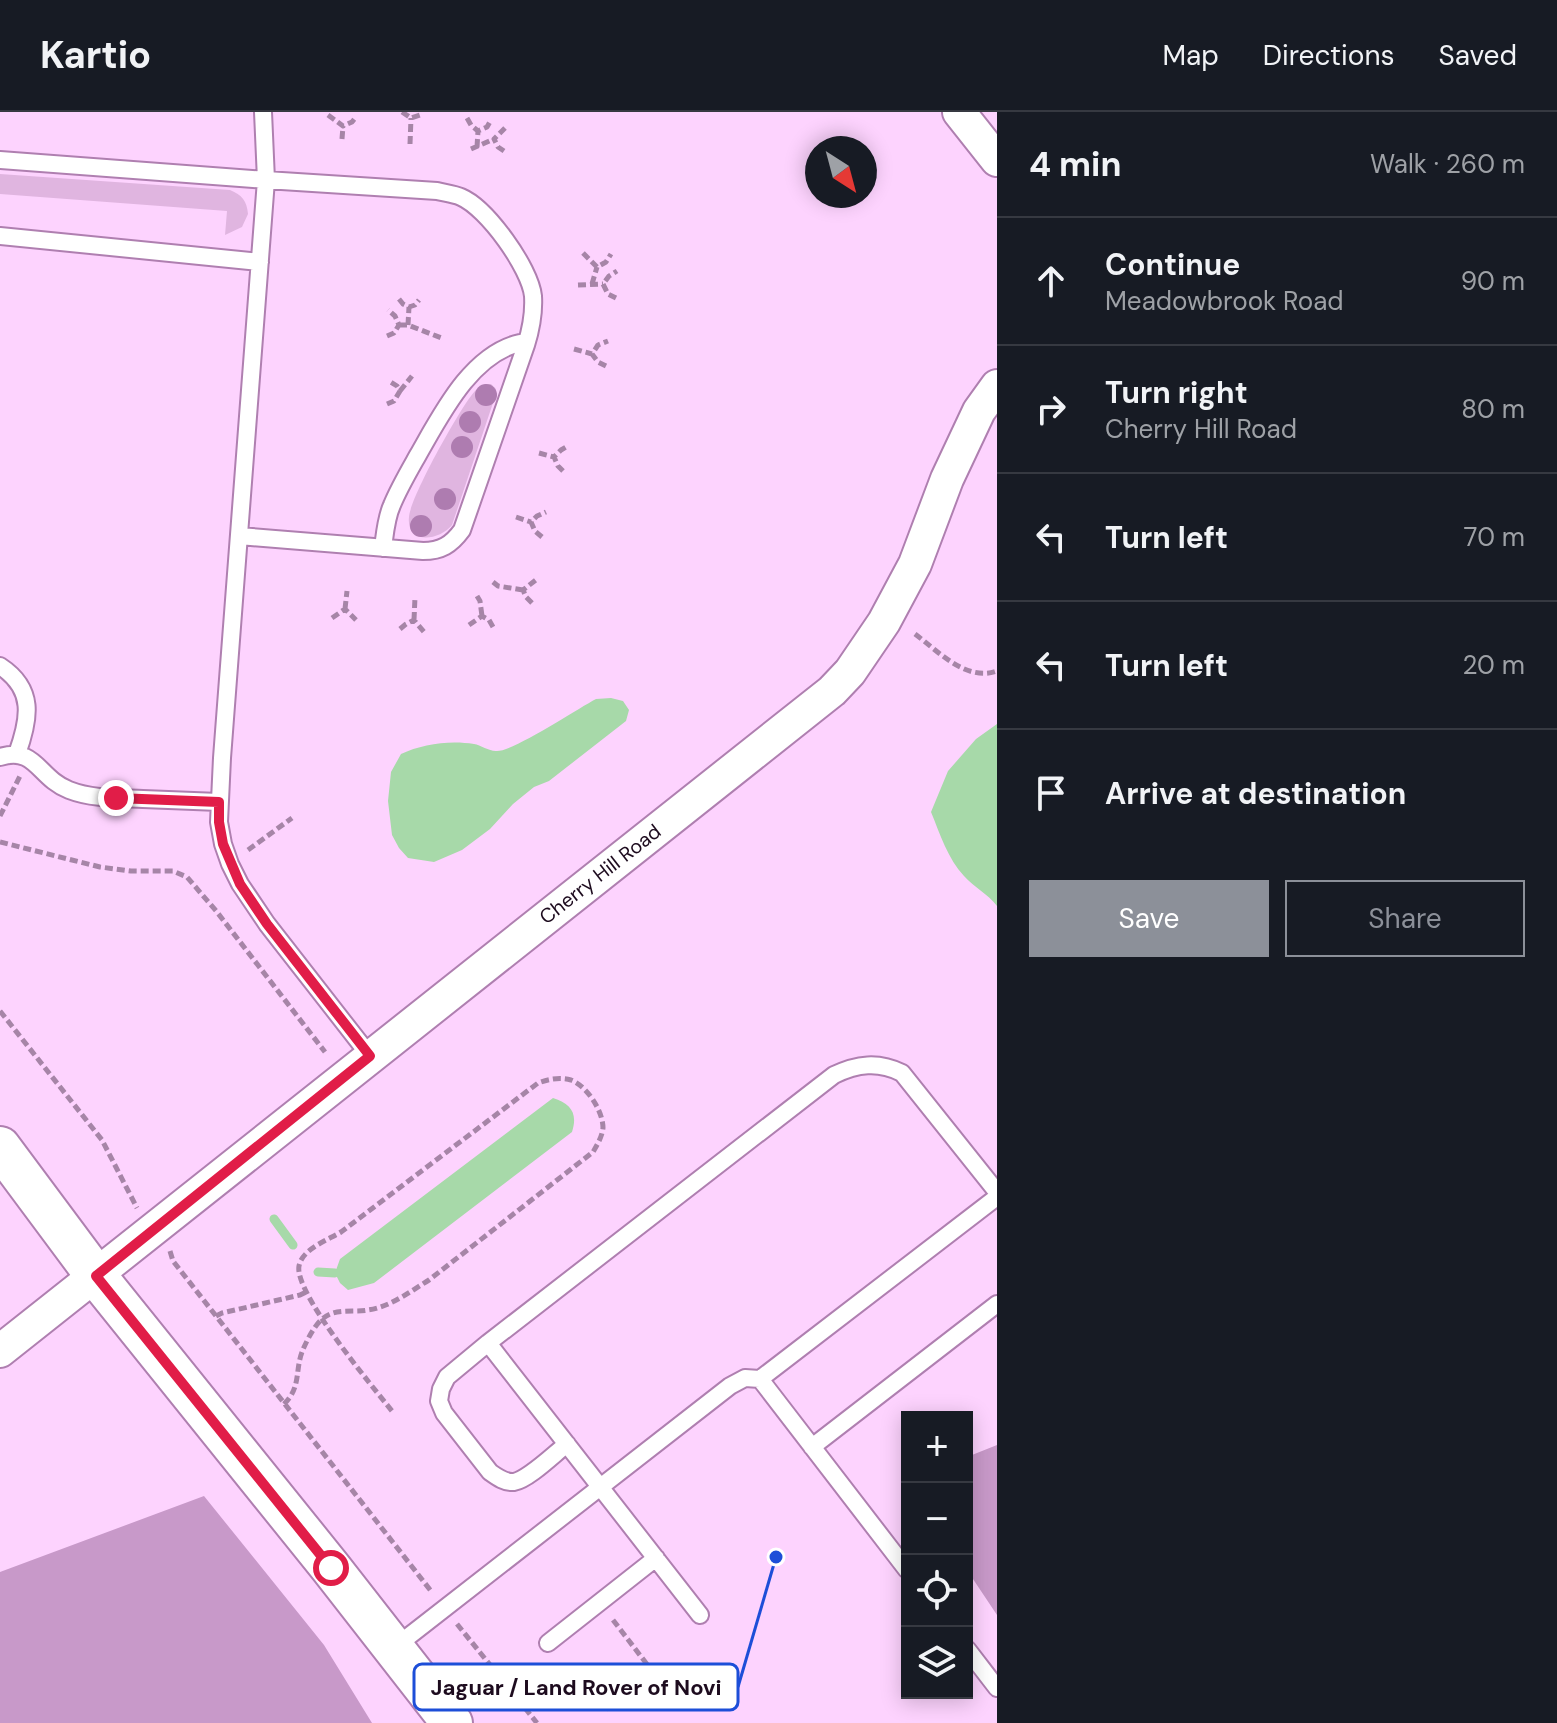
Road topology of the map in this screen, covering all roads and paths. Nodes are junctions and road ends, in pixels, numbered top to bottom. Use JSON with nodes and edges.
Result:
{"nodes":[{"id":1,"x":263,"y":112,"type":"edge"},
{"id":2,"x":402,"y":112,"type":"edge"},
{"id":3,"x":422,"y":112,"type":"edge"},
{"id":4,"x":959,"y":112,"type":"edge"},
{"id":5,"x":328,"y":115,"type":"dead end"},
{"id":6,"x":356,"y":117,"type":"dead end"},
{"id":7,"x":411,"y":118,"type":"junction"},
{"id":8,"x":467,"y":118,"type":"dead end"},
{"id":9,"x":491,"y":120,"type":"dead end"},
{"id":10,"x":343,"y":126,"type":"junction"},
{"id":11,"x":505,"y":128,"type":"dead end"},
{"id":12,"x":478,"y":131,"type":"junction"},
{"id":13,"x":342,"y":139,"type":"dead end"},
{"id":14,"x":494,"y":139,"type":"junction"},
{"id":15,"x":410,"y":144,"type":"dead end"},
{"id":16,"x":504,"y":151,"type":"dead end"},
{"id":17,"x":0,"y":160,"type":"edge"},
{"id":18,"x":997,"y":160,"type":"edge"},
{"id":19,"x":266,"y":180,"type":"junction"},
{"id":20,"x":0,"y":236,"type":"edge"},
{"id":21,"x":583,"y":253,"type":"dead end"},
{"id":22,"x":611,"y":254,"type":"dead end"},
{"id":23,"x":260,"y":262,"type":"junction"},
{"id":24,"x":597,"y":267,"type":"junction"},
{"id":25,"x":617,"y":271,"type":"dead end"},
{"id":26,"x":592,"y":284,"type":"junction"},
{"id":27,"x":603,"y":284,"type":"junction"},
{"id":28,"x":578,"y":285,"type":"dead end"},
{"id":29,"x":616,"y":298,"type":"dead end"},
{"id":30,"x":399,"y":299,"type":"dead end"},
{"id":31,"x":419,"y":300,"type":"dead end"},
{"id":32,"x":409,"y":307,"type":"junction"},
{"id":33,"x":388,"y":310,"type":"dead end"},
{"id":34,"x":399,"y":325,"type":"junction"},
{"id":35,"x":408,"y":325,"type":"junction"},
{"id":36,"x":387,"y":336,"type":"dead end"},
{"id":37,"x":444,"y":339,"type":"dead end"},
{"id":38,"x":608,"y":341,"type":"dead end"},
{"id":39,"x":526,"y":345,"type":"junction"},
{"id":40,"x":574,"y":349,"type":"dead end"},
{"id":41,"x":592,"y":354,"type":"junction"},
{"id":42,"x":606,"y":366,"type":"dead end"},
{"id":43,"x":412,"y":376,"type":"dead end"},
{"id":44,"x":389,"y":381,"type":"dead end"},
{"id":45,"x":997,"y":386,"type":"edge"},
{"id":46,"x":400,"y":391,"type":"junction"},
{"id":47,"x":387,"y":404,"type":"dead end"},
{"id":48,"x":568,"y":446,"type":"dead end"},
{"id":49,"x":539,"y":453,"type":"dead end"},
{"id":50,"x":554,"y":457,"type":"junction"},
{"id":51,"x":563,"y":471,"type":"dead end"},
{"id":52,"x":546,"y":512,"type":"dead end"},
{"id":53,"x":516,"y":517,"type":"dead end"},
{"id":54,"x":531,"y":522,"type":"junction"},
{"id":55,"x":239,"y":536,"type":"junction"},
{"id":56,"x":542,"y":537,"type":"dead end"},
{"id":57,"x":383,"y":548,"type":"junction"},
{"id":58,"x":537,"y":579,"type":"dead end"},
{"id":59,"x":493,"y":582,"type":"dead end"},
{"id":60,"x":523,"y":590,"type":"junction"},
{"id":61,"x":347,"y":591,"type":"dead end"},
{"id":62,"x":477,"y":596,"type":"dead end"},
{"id":63,"x":415,"y":597,"type":"dead end"},
{"id":64,"x":532,"y":603,"type":"dead end"},
{"id":65,"x":345,"y":609,"type":"junction"},
{"id":66,"x":482,"y":616,"type":"junction"},
{"id":67,"x":332,"y":618,"type":"dead end"},
{"id":68,"x":356,"y":620,"type":"dead end"},
{"id":69,"x":414,"y":620,"type":"junction"},
{"id":70,"x":469,"y":625,"type":"dead end"},
{"id":71,"x":493,"y":627,"type":"dead end"},
{"id":72,"x":400,"y":629,"type":"dead end"},
{"id":73,"x":424,"y":632,"type":"dead end"},
{"id":74,"x":915,"y":634,"type":"dead end"},
{"id":75,"x":0,"y":666,"type":"edge"},
{"id":76,"x":997,"y":671,"type":"edge"},
{"id":77,"x":8,"y":755,"type":"edge"},
{"id":78,"x":20,"y":775,"type":"dead end"},
{"id":79,"x":219,"y":802,"type":"junction"},
{"id":80,"x":0,"y":816,"type":"edge"},
{"id":81,"x":292,"y":818,"type":"dead end"},
{"id":82,"x":0,"y":842,"type":"edge"},
{"id":83,"x":246,"y":851,"type":"dead end"},
{"id":84,"x":0,"y":1011,"type":"edge"},
{"id":85,"x":325,"y":1052,"type":"dead end"},
{"id":86,"x":370,"y":1056,"type":"junction"},
{"id":87,"x":0,"y":1147,"type":"edge"},
{"id":88,"x":997,"y":1195,"type":"edge"},
{"id":89,"x":137,"y":1209,"type":"dead end"},
{"id":90,"x":172,"y":1254,"type":"dead end"},
{"id":91,"x":96,"y":1276,"type":"junction"},
{"id":92,"x":306,"y":1292,"type":"junction"},
{"id":93,"x":997,"y":1304,"type":"edge"},
{"id":94,"x":216,"y":1316,"type":"junction"},
{"id":95,"x":322,"y":1320,"type":"junction"},
{"id":96,"x":488,"y":1343,"type":"junction"},
{"id":97,"x":0,"y":1351,"type":"edge"},
{"id":98,"x":760,"y":1379,"type":"junction"},
{"id":99,"x":284,"y":1404,"type":"junction"},
{"id":100,"x":392,"y":1411,"type":"dead end"},
{"id":101,"x":567,"y":1444,"type":"junction"},
{"id":102,"x":812,"y":1447,"type":"junction"},
{"id":103,"x":600,"y":1487,"type":"junction"},
{"id":104,"x":656,"y":1558,"type":"junction"},
{"id":105,"x":901,"y":1562,"type":"edge"},
{"id":106,"x":432,"y":1592,"type":"dead end"},
{"id":107,"x":700,"y":1615,"type":"dead end"},
{"id":108,"x":610,"y":1617,"type":"dead end"},
{"id":109,"x":459,"y":1626,"type":"dead end"},
{"id":110,"x":548,"y":1643,"type":"dead end"},
{"id":111,"x":394,"y":1648,"type":"junction"},
{"id":112,"x":973,"y":1657,"type":"edge"},
{"id":113,"x":582,"y":1675,"type":"dead end"},
{"id":114,"x":656,"y":1676,"type":"dead end"},
{"id":115,"x":997,"y":1688,"type":"edge"},
{"id":116,"x":611,"y":1712,"type":"dead end"},
{"id":117,"x":452,"y":1723,"type":"edge"},
{"id":118,"x":537,"y":1723,"type":"edge"}],
"edges":[{"from":1,"to":19,"type":"lane"},
{"from":2,"to":7,"type":"path"},
{"from":3,"to":7,"type":"path"},
{"from":4,"to":18,"type":"street"},
{"from":5,"to":10,"type":"path"},
{"from":6,"to":10,"type":"path"},
{"from":7,"to":15,"type":"path"},
{"from":8,"to":12,"type":"path"},
{"from":9,"to":12,"type":"path"},
{"from":10,"to":13,"type":"path"},
{"from":11,"to":14,"type":"path"},
{"from":12,"to":14,"type":"path"},
{"from":14,"to":16,"type":"path"},
{"from":17,"to":19,"type":"lane"},
{"from":19,"to":23,"type":"lane"},
{"from":19,"to":39,"type":"lane"},
{"from":20,"to":23,"type":"lane"},
{"from":21,"to":24,"type":"path"},
{"from":22,"to":24,"type":"path"},
{"from":23,"to":55,"type":"lane"},
{"from":24,"to":26,"type":"path"},
{"from":25,"to":27,"type":"path"},
{"from":26,"to":27,"type":"path"},
{"from":26,"to":28,"type":"path"},
{"from":27,"to":29,"type":"path"},
{"from":30,"to":32,"type":"path"},
{"from":31,"to":32,"type":"path"},
{"from":32,"to":35,"type":"path"},
{"from":33,"to":34,"type":"path"},
{"from":34,"to":35,"type":"path"},
{"from":34,"to":36,"type":"path"},
{"from":35,"to":37,"type":"path"},
{"from":38,"to":41,"type":"path"},
{"from":39,"to":57,"type":"lane"},
{"from":39,"to":57,"type":"lane"},
{"from":40,"to":41,"type":"path"},
{"from":41,"to":42,"type":"path"},
{"from":43,"to":46,"type":"path"},
{"from":44,"to":46,"type":"path"},
{"from":45,"to":86,"type":"street","name":"Cherry Hill Road"},
{"from":46,"to":47,"type":"path"},
{"from":48,"to":50,"type":"path"},
{"from":49,"to":50,"type":"path"},
{"from":50,"to":51,"type":"path"},
{"from":52,"to":54,"type":"path"},
{"from":53,"to":54,"type":"path"},
{"from":54,"to":56,"type":"path"},
{"from":55,"to":57,"type":"lane"},
{"from":55,"to":79,"type":"lane"},
{"from":58,"to":60,"type":"path"},
{"from":59,"to":60,"type":"path"},
{"from":60,"to":64,"type":"path"},
{"from":61,"to":65,"type":"path"},
{"from":62,"to":66,"type":"path"},
{"from":63,"to":69,"type":"path"},
{"from":65,"to":67,"type":"path"},
{"from":65,"to":68,"type":"path"},
{"from":66,"to":70,"type":"path"},
{"from":66,"to":71,"type":"path"},
{"from":69,"to":72,"type":"path"},
{"from":69,"to":73,"type":"path"},
{"from":74,"to":76,"type":"path"},
{"from":75,"to":77,"type":"lane"},
{"from":77,"to":79,"type":"lane"},
{"from":78,"to":80,"type":"path"},
{"from":79,"to":86,"type":"lane"},
{"from":81,"to":83,"type":"path"},
{"from":82,"to":85,"type":"path"},
{"from":84,"to":89,"type":"path"},
{"from":86,"to":91,"type":"street","name":"Cherry Hill Road"},
{"from":87,"to":91,"type":"street"},
{"from":88,"to":96,"type":"lane"},
{"from":88,"to":98,"type":"lane"},
{"from":90,"to":94,"type":"path"},
{"from":91,"to":97,"type":"street","name":"Cherry Hill Road"},
{"from":91,"to":111,"type":"street"},
{"from":92,"to":94,"type":"path"},
{"from":92,"to":95,"type":"path"},
{"from":92,"to":95,"type":"path"},
{"from":93,"to":102,"type":"lane"},
{"from":94,"to":99,"type":"path"},
{"from":95,"to":99,"type":"path"},
{"from":95,"to":100,"type":"path"},
{"from":96,"to":101,"type":"lane"},
{"from":96,"to":101,"type":"lane"},
{"from":98,"to":102,"type":"lane"},
{"from":98,"to":103,"type":"lane"},
{"from":99,"to":106,"type":"path"},
{"from":101,"to":103,"type":"lane"},
{"from":102,"to":105,"type":"lane"},
{"from":103,"to":104,"type":"lane"},
{"from":103,"to":111,"type":"lane"},
{"from":104,"to":107,"type":"lane"},
{"from":104,"to":110,"type":"lane"},
{"from":108,"to":114,"type":"path"},
{"from":109,"to":118,"type":"path"},
{"from":111,"to":117,"type":"street"},
{"from":112,"to":115,"type":"lane"},
{"from":113,"to":116,"type":"path"}]}
